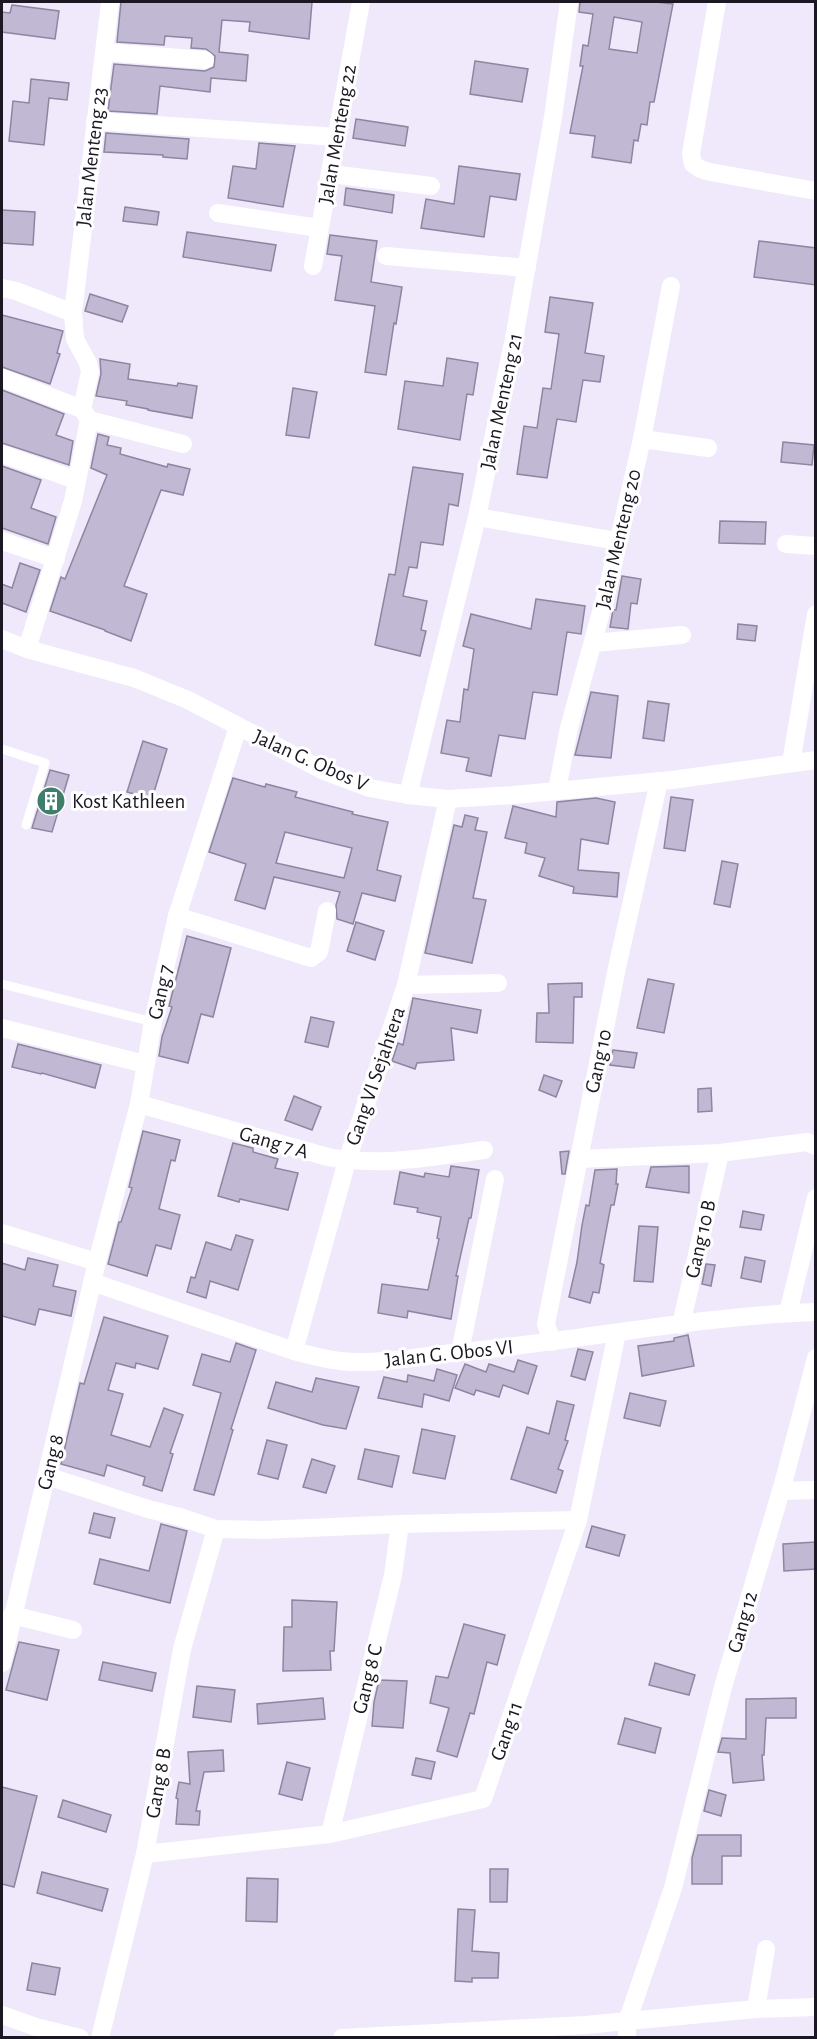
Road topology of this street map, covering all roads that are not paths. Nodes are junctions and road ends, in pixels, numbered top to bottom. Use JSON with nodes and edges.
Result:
{"nodes":[{"id":1,"x":110,"y":2,"type":"edge"},
{"id":2,"x":361,"y":2,"type":"edge"},
{"id":3,"x":570,"y":2,"type":"edge"},
{"id":4,"x":717,"y":2,"type":"edge"},
{"id":5,"x":105,"y":52,"type":"junction"},
{"id":6,"x":205,"y":60,"type":"dead end"},
{"id":7,"x":95,"y":121,"type":"junction"},
{"id":8,"x":337,"y":137,"type":"junction"},
{"id":9,"x":330,"y":174,"type":"junction"},
{"id":10,"x":431,"y":186,"type":"dead end"},
{"id":11,"x":816,"y":191,"type":"edge"},
{"id":12,"x":218,"y":213,"type":"dead end"},
{"id":13,"x":319,"y":228,"type":"junction"},
{"id":14,"x":386,"y":256,"type":"dead end"},
{"id":15,"x":313,"y":266,"type":"dead end"},
{"id":16,"x":527,"y":268,"type":"junction"},
{"id":17,"x":671,"y":286,"type":"dead end"},
{"id":18,"x":2,"y":288,"type":"edge"},
{"id":19,"x":73,"y":313,"type":"junction"},
{"id":20,"x":2,"y":378,"type":"edge"},
{"id":21,"x":85,"y":414,"type":"junction"},
{"id":22,"x":642,"y":439,"type":"junction"},
{"id":23,"x":183,"y":444,"type":"dead end"},
{"id":24,"x":708,"y":448,"type":"dead end"},
{"id":25,"x":2,"y":454,"type":"edge"},
{"id":26,"x":76,"y":480,"type":"junction"},
{"id":27,"x":477,"y":517,"type":"junction"},
{"id":28,"x":2,"y":541,"type":"edge"},
{"id":29,"x":617,"y":541,"type":"junction"},
{"id":30,"x":786,"y":544,"type":"dead end"},
{"id":31,"x":816,"y":546,"type":"edge"},
{"id":32,"x":56,"y":559,"type":"junction"},
{"id":33,"x":816,"y":614,"type":"edge"},
{"id":34,"x":682,"y":635,"type":"dead end"},
{"id":35,"x":2,"y":639,"type":"edge"},
{"id":36,"x":593,"y":643,"type":"junction"},
{"id":37,"x":27,"y":649,"type":"junction"},
{"id":38,"x":238,"y":727,"type":"junction"},
{"id":39,"x":2,"y":749,"type":"edge"},
{"id":40,"x":816,"y":760,"type":"edge"},
{"id":41,"x":791,"y":763,"type":"junction"},
{"id":42,"x":659,"y":781,"type":"junction"},
{"id":43,"x":557,"y":790,"type":"junction"},
{"id":44,"x":408,"y":795,"type":"junction"},
{"id":45,"x":448,"y":799,"type":"junction"},
{"id":46,"x":26,"y":825,"type":"dead end"},
{"id":47,"x":327,"y":911,"type":"dead end"},
{"id":48,"x":177,"y":916,"type":"junction"},
{"id":49,"x":498,"y":983,"type":"dead end"},
{"id":50,"x":2,"y":984,"type":"edge"},
{"id":51,"x":406,"y":985,"type":"junction"},
{"id":52,"x":153,"y":1022,"type":"junction"},
{"id":53,"x":2,"y":1028,"type":"edge"},
{"id":54,"x":146,"y":1064,"type":"junction"},
{"id":55,"x":139,"y":1104,"type":"junction"},
{"id":56,"x":816,"y":1146,"type":"edge"},
{"id":57,"x":484,"y":1150,"type":"dead end"},
{"id":58,"x":720,"y":1153,"type":"junction"},
{"id":59,"x":580,"y":1159,"type":"junction"},
{"id":60,"x":346,"y":1161,"type":"junction"},
{"id":61,"x":495,"y":1179,"type":"dead end"},
{"id":62,"x":816,"y":1198,"type":"edge"},
{"id":63,"x":2,"y":1233,"type":"edge"},
{"id":64,"x":97,"y":1262,"type":"junction"},
{"id":65,"x":92,"y":1282,"type":"junction"},
{"id":66,"x":816,"y":1312,"type":"edge"},
{"id":67,"x":788,"y":1313,"type":"junction"},
{"id":68,"x":681,"y":1325,"type":"junction"},
{"id":69,"x":617,"y":1333,"type":"junction"},
{"id":70,"x":552,"y":1341,"type":"junction"},
{"id":71,"x":294,"y":1351,"type":"junction"},
{"id":72,"x":460,"y":1352,"type":"junction"},
{"id":73,"x":816,"y":1358,"type":"edge"},
{"id":74,"x":47,"y":1476,"type":"junction"},
{"id":75,"x":816,"y":1490,"type":"edge"},
{"id":76,"x":781,"y":1491,"type":"junction"},
{"id":77,"x":578,"y":1520,"type":"junction"},
{"id":78,"x":400,"y":1524,"type":"junction"},
{"id":79,"x":216,"y":1529,"type":"junction"},
{"id":80,"x":12,"y":1615,"type":"junction"},
{"id":81,"x":73,"y":1630,"type":"dead end"},
{"id":82,"x":2,"y":1663,"type":"edge"},
{"id":83,"x":330,"y":1833,"type":"junction"},
{"id":84,"x":145,"y":1854,"type":"junction"},
{"id":85,"x":766,"y":1949,"type":"dead end"},
{"id":86,"x":816,"y":2007,"type":"edge"},
{"id":87,"x":756,"y":2009,"type":"junction"},
{"id":88,"x":2,"y":2015,"type":"edge"},
{"id":89,"x":627,"y":2030,"type":"edge"},
{"id":90,"x":523,"y":2033,"type":"edge"},
{"id":91,"x":80,"y":2037,"type":"edge"},
{"id":92,"x":100,"y":2037,"type":"edge"},
{"id":93,"x":342,"y":2037,"type":"edge"}],
"edges":[{"from":1,"to":5,"type":"street","name":"Jalan Menteng 23"},
{"from":2,"to":8,"type":"street","name":"Jalan Menteng 22"},
{"from":3,"to":16,"type":"street","name":"Jalan Menteng 21"},
{"from":4,"to":11,"type":"street"},
{"from":5,"to":6,"type":"street"},
{"from":5,"to":7,"type":"street","name":"Jalan Menteng 23"},
{"from":7,"to":8,"type":"street"},
{"from":7,"to":19,"type":"street","name":"Jalan Menteng 23"},
{"from":8,"to":9,"type":"street","name":"Jalan Menteng 22"},
{"from":9,"to":10,"type":"street"},
{"from":9,"to":13,"type":"street","name":"Jalan Menteng 22"},
{"from":12,"to":13,"type":"street"},
{"from":13,"to":15,"type":"street","name":"Jalan Menteng 22"},
{"from":14,"to":16,"type":"street"},
{"from":16,"to":27,"type":"street","name":"Jalan Menteng 21"},
{"from":17,"to":22,"type":"street","name":"Jalan Menteng 20"},
{"from":18,"to":19,"type":"street"},
{"from":19,"to":21,"type":"street","name":"Jalan Menteng 23"},
{"from":20,"to":21,"type":"street"},
{"from":21,"to":23,"type":"street"},
{"from":21,"to":26,"type":"street","name":"Jalan Menteng 23"},
{"from":22,"to":24,"type":"street"},
{"from":22,"to":29,"type":"street","name":"Jalan Menteng 20"},
{"from":25,"to":26,"type":"street"},
{"from":26,"to":32,"type":"street","name":"Jalan Menteng 23"},
{"from":27,"to":29,"type":"street"},
{"from":27,"to":44,"type":"street","name":"Jalan Menteng 21"},
{"from":28,"to":32,"type":"street"},
{"from":29,"to":36,"type":"street","name":"Jalan Menteng 20"},
{"from":30,"to":31,"type":"street"},
{"from":32,"to":37,"type":"street","name":"Jalan Menteng 23"},
{"from":33,"to":41,"type":"street"},
{"from":34,"to":36,"type":"street"},
{"from":35,"to":37,"type":"street","name":"Jalan G. Obos V"},
{"from":36,"to":43,"type":"street","name":"Jalan Menteng 20"},
{"from":37,"to":38,"type":"street","name":"Jalan G. Obos V"},
{"from":38,"to":44,"type":"street","name":"Jalan G. Obos V"},
{"from":38,"to":48,"type":"street","name":"Gang 7"},
{"from":39,"to":46,"type":"lane"},
{"from":40,"to":41,"type":"street","name":"Jalan G. Obos V"},
{"from":41,"to":42,"type":"street","name":"Jalan G. Obos V"},
{"from":42,"to":43,"type":"street","name":"Jalan G. Obos V"},
{"from":42,"to":59,"type":"street","name":"Gang 10"},
{"from":43,"to":45,"type":"street","name":"Jalan G. Obos V"},
{"from":44,"to":45,"type":"street","name":"Jalan G. Obos V"},
{"from":45,"to":51,"type":"street","name":"Gang VI Sejahtera"},
{"from":47,"to":48,"type":"street"},
{"from":48,"to":52,"type":"street","name":"Gang 7"},
{"from":49,"to":51,"type":"street"},
{"from":50,"to":52,"type":"lane"},
{"from":51,"to":60,"type":"street","name":"Gang VI Sejahtera"},
{"from":52,"to":54,"type":"street","name":"Gang 7"},
{"from":53,"to":54,"type":"street"},
{"from":54,"to":55,"type":"street","name":"Gang 7"},
{"from":55,"to":60,"type":"street","name":"Gang 7 A"},
{"from":55,"to":64,"type":"street","name":"Gang 7"},
{"from":56,"to":58,"type":"street"},
{"from":57,"to":60,"type":"street","name":"Gang 7 A"},
{"from":58,"to":59,"type":"street"},
{"from":58,"to":68,"type":"street","name":"Gang 10 B"},
{"from":59,"to":70,"type":"street","name":"Gang 10"},
{"from":60,"to":71,"type":"street","name":"Gang VI Sejahtera"},
{"from":61,"to":72,"type":"street"},
{"from":62,"to":67,"type":"street"},
{"from":63,"to":64,"type":"street"},
{"from":64,"to":65,"type":"street","name":"Gang 8"},
{"from":65,"to":71,"type":"street","name":"Jalan G. Obos VI"},
{"from":65,"to":74,"type":"street","name":"Gang 8"},
{"from":66,"to":67,"type":"street","name":"Jalan G. Obos VI"},
{"from":67,"to":68,"type":"street","name":"Jalan G. Obos VI"},
{"from":68,"to":69,"type":"street","name":"Jalan G. Obos VI"},
{"from":69,"to":70,"type":"street","name":"Jalan G. Obos VI"},
{"from":69,"to":77,"type":"street","name":"Gang 11"},
{"from":70,"to":72,"type":"street","name":"Jalan G. Obos VI"},
{"from":71,"to":72,"type":"street","name":"Jalan G. Obos VI"},
{"from":73,"to":76,"type":"street","name":"Gang 12"},
{"from":74,"to":79,"type":"street"},
{"from":74,"to":80,"type":"street","name":"Gang 8"},
{"from":75,"to":76,"type":"street"},
{"from":76,"to":89,"type":"street","name":"Gang 12"},
{"from":77,"to":78,"type":"street"},
{"from":77,"to":83,"type":"street","name":"Gang 11"},
{"from":78,"to":79,"type":"street"},
{"from":78,"to":83,"type":"street","name":"Gang 8 C"},
{"from":79,"to":84,"type":"street","name":"Gang 8 B"},
{"from":80,"to":81,"type":"street"},
{"from":80,"to":82,"type":"street","name":"Gang 8"},
{"from":83,"to":84,"type":"street","name":"Gang 11"},
{"from":84,"to":92,"type":"street","name":"Gang 8 B"},
{"from":85,"to":87,"type":"street"},
{"from":86,"to":87,"type":"street"},
{"from":87,"to":89,"type":"street"},
{"from":88,"to":91,"type":"street"},
{"from":89,"to":90,"type":"street"},
{"from":90,"to":93,"type":"street"}]}
